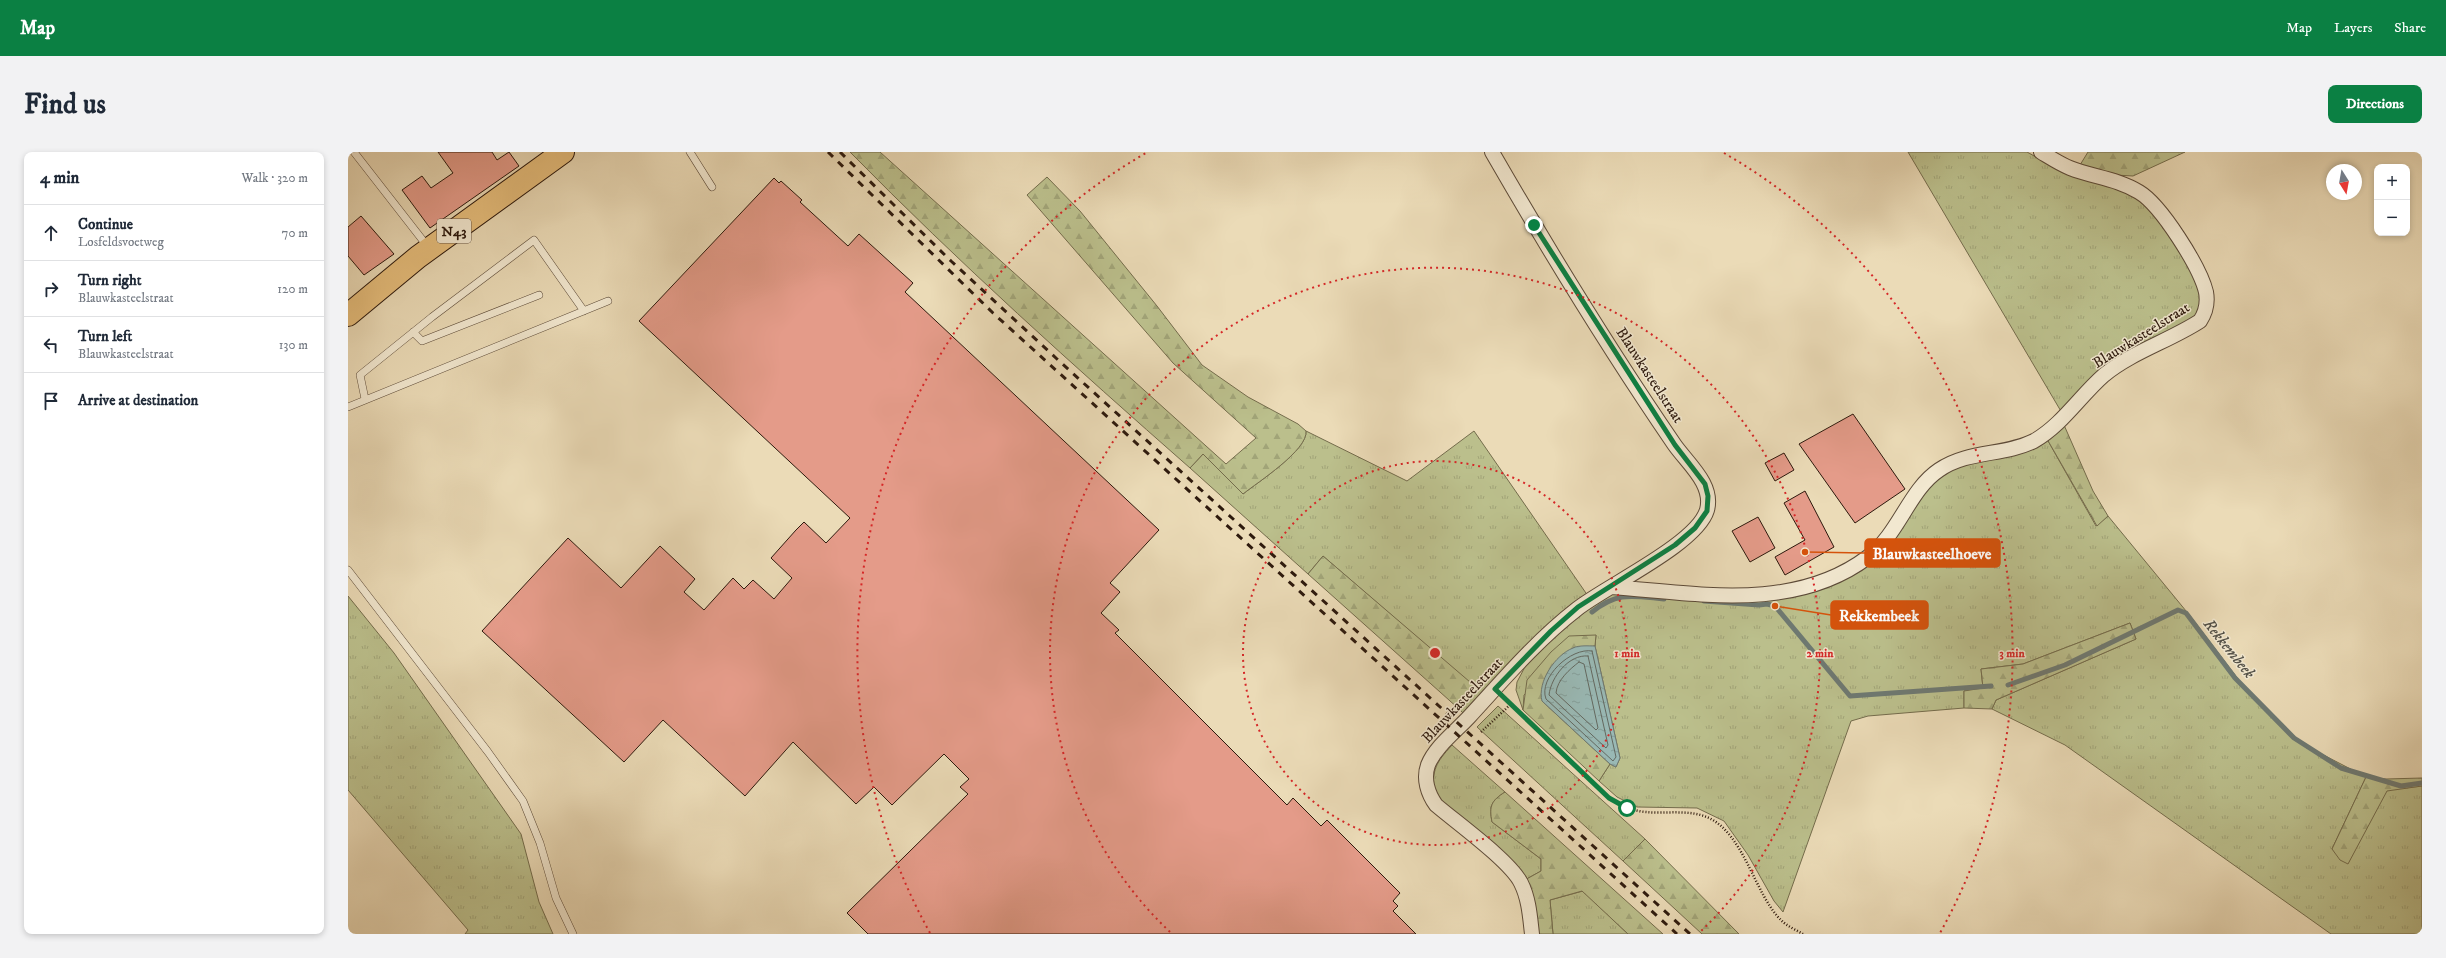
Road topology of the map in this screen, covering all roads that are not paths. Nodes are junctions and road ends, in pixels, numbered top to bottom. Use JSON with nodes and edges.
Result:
{"nodes":[{"id":1,"x":354,"y":152,"type":"edge"},
{"id":2,"x":563,"y":152,"type":"edge"},
{"id":3,"x":690,"y":152,"type":"edge"},
{"id":4,"x":1492,"y":152,"type":"edge"},
{"id":5,"x":2041,"y":152,"type":"edge"},
{"id":6,"x":712,"y":187,"type":"dead end"},
{"id":7,"x":430,"y":249,"type":"junction"},
{"id":8,"x":539,"y":295,"type":"dead end"},
{"id":9,"x":608,"y":301,"type":"dead end"},
{"id":10,"x":584,"y":311,"type":"junction"},
{"id":11,"x":348,"y":315,"type":"edge"},
{"id":12,"x":413,"y":332,"type":"junction"},
{"id":13,"x":365,"y":398,"type":"junction"},
{"id":14,"x":348,"y":407,"type":"edge"},
{"id":15,"x":348,"y":570,"type":"edge"},
{"id":16,"x":1611,"y":587,"type":"junction"},
{"id":17,"x":573,"y":934,"type":"edge"},
{"id":18,"x":1532,"y":934,"type":"edge"}],
"edges":[{"from":1,"to":7,"type":"lane"},
{"from":2,"to":7,"type":"main road","number":"N43"},
{"from":3,"to":6,"type":"lane"},
{"from":4,"to":16,"type":"street","name":"Blauwkasteelstraat"},
{"from":5,"to":16,"type":"street","name":"Blauwkasteelstraat"},
{"from":7,"to":11,"type":"main road","number":"N43"},
{"from":8,"to":12,"type":"lane"},
{"from":9,"to":10,"type":"lane"},
{"from":10,"to":12,"type":"lane"},
{"from":10,"to":13,"type":"lane"},
{"from":12,"to":13,"type":"lane"},
{"from":13,"to":14,"type":"lane"},
{"from":15,"to":17,"type":"lane"},
{"from":16,"to":18,"type":"street","name":"Blauwkasteelstraat"}]}
